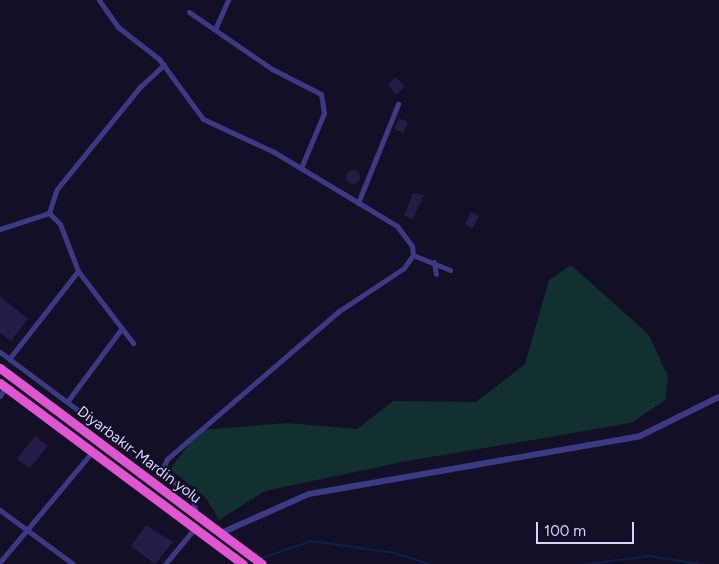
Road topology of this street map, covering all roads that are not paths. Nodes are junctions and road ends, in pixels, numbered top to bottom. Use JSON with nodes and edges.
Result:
{"nodes":[{"id":1,"x":99,"y":0,"type":"edge"},
{"id":2,"x":228,"y":0,"type":"edge"},
{"id":3,"x":189,"y":12,"type":"dead end"},
{"id":4,"x":216,"y":27,"type":"junction"},
{"id":5,"x":164,"y":65,"type":"junction"},
{"id":6,"x":398,"y":104,"type":"dead end"},
{"id":7,"x":302,"y":168,"type":"junction"},
{"id":8,"x":358,"y":204,"type":"junction"},
{"id":9,"x":49,"y":213,"type":"junction"},
{"id":10,"x":0,"y":229,"type":"edge"},
{"id":11,"x":414,"y":254,"type":"junction"},
{"id":12,"x":434,"y":262,"type":"junction"},
{"id":13,"x":450,"y":270,"type":"dead end"},
{"id":14,"x":78,"y":271,"type":"junction"},
{"id":15,"x":436,"y":274,"type":"dead end"},
{"id":16,"x":122,"y":328,"type":"junction"},
{"id":17,"x":133,"y":343,"type":"dead end"},
{"id":18,"x":0,"y":352,"type":"edge"},
{"id":19,"x":9,"y":359,"type":"junction"},
{"id":20,"x":0,"y":368,"type":"edge"},
{"id":21,"x":3,"y":385,"type":"edge"},
{"id":22,"x":0,"y":396,"type":"edge"},
{"id":23,"x":719,"y":397,"type":"edge"},
{"id":24,"x":66,"y":402,"type":"junction"},
{"id":25,"x":90,"y":419,"type":"dead end"},
{"id":26,"x":92,"y":452,"type":"junction"},
{"id":27,"x":0,"y":510,"type":"edge"},
{"id":28,"x":196,"y":514,"type":"junction"},
{"id":29,"x":195,"y":528,"type":"junction"},
{"id":30,"x":26,"y":530,"type":"junction"},
{"id":31,"x":223,"y":534,"type":"junction"},
{"id":32,"x":0,"y":562,"type":"edge"},
{"id":33,"x":73,"y":564,"type":"edge"},
{"id":34,"x":165,"y":564,"type":"edge"},
{"id":35,"x":243,"y":564,"type":"edge"},
{"id":36,"x":262,"y":564,"type":"edge"}],
"edges":[{"from":1,"to":5,"type":"street"},
{"from":2,"to":4,"type":"street"},
{"from":3,"to":4,"type":"street"},
{"from":4,"to":7,"type":"street"},
{"from":5,"to":7,"type":"street"},
{"from":5,"to":9,"type":"street"},
{"from":6,"to":8,"type":"street"},
{"from":7,"to":8,"type":"street"},
{"from":8,"to":11,"type":"street"},
{"from":9,"to":10,"type":"street"},
{"from":9,"to":14,"type":"street"},
{"from":11,"to":12,"type":"street"},
{"from":11,"to":28,"type":"street"},
{"from":12,"to":13,"type":"street"},
{"from":12,"to":15,"type":"street"},
{"from":14,"to":16,"type":"street"},
{"from":14,"to":19,"type":"street"},
{"from":16,"to":17,"type":"street"},
{"from":16,"to":24,"type":"street"},
{"from":18,"to":19,"type":"street"},
{"from":19,"to":24,"type":"street"},
{"from":20,"to":28,"type":"highway","name":"Diyarbakır-Mardin yolu"},
{"from":21,"to":22,"type":"street"},
{"from":21,"to":26,"type":"highway"},
{"from":23,"to":31,"type":"street"},
{"from":24,"to":25,"type":"street"},
{"from":26,"to":29,"type":"highway"},
{"from":26,"to":30,"type":"street"},
{"from":27,"to":30,"type":"street"},
{"from":28,"to":31,"type":"highway","name":"Diyarbakır-Mardin yolu"},
{"from":29,"to":34,"type":"street"},
{"from":29,"to":35,"type":"highway"},
{"from":30,"to":32,"type":"street"},
{"from":30,"to":33,"type":"street"},
{"from":31,"to":36,"type":"highway","name":"Diyarbakır-Mardin yolu"}]}
